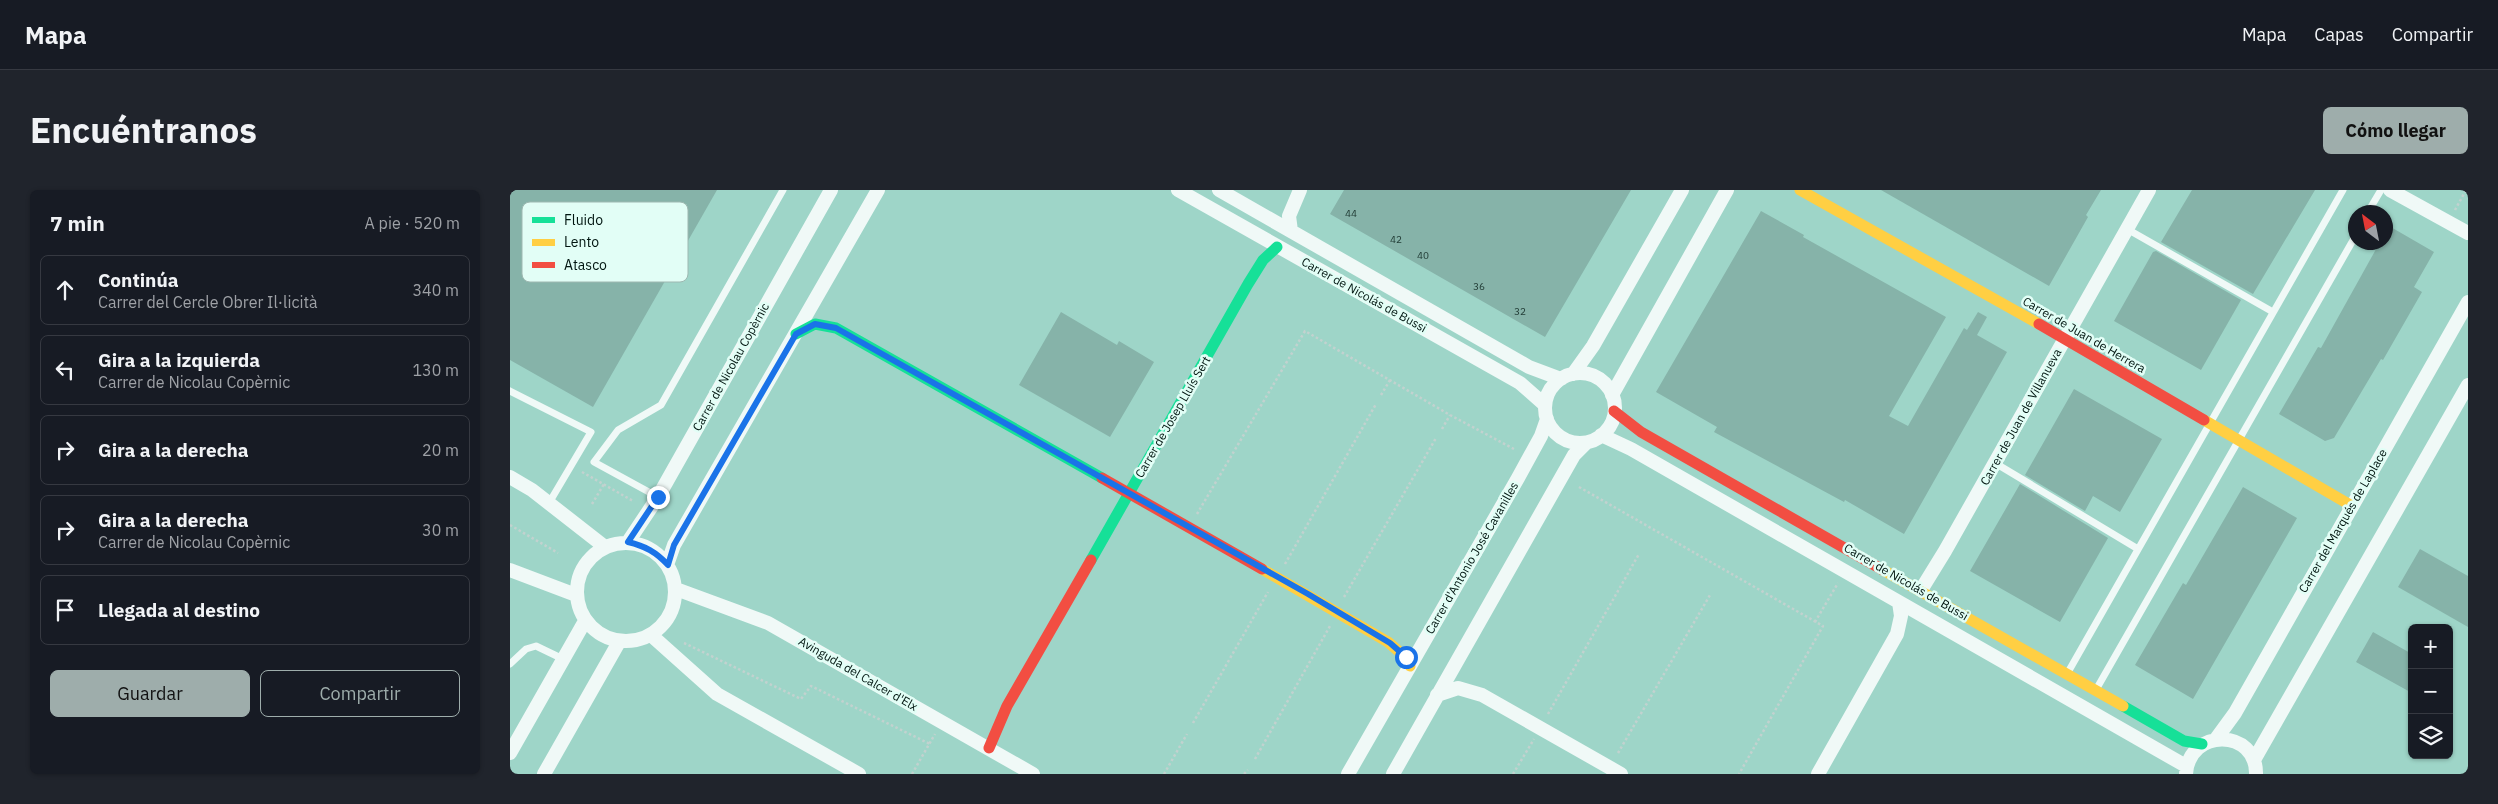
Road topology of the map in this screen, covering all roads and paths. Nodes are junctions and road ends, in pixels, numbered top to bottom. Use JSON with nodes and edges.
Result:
{"nodes":[{"id":1,"x":783,"y":190,"type":"edge"},
{"id":2,"x":832,"y":190,"type":"edge"},
{"id":3,"x":878,"y":190,"type":"edge"},
{"id":4,"x":1178,"y":190,"type":"edge"},
{"id":5,"x":1219,"y":190,"type":"edge"},
{"id":6,"x":1300,"y":190,"type":"edge"},
{"id":7,"x":1682,"y":190,"type":"edge"},
{"id":8,"x":1727,"y":190,"type":"edge"},
{"id":9,"x":1800,"y":190,"type":"edge"},
{"id":10,"x":2149,"y":190,"type":"edge"},
{"id":11,"x":2343,"y":190,"type":"edge"},
{"id":12,"x":2381,"y":190,"type":"edge"},
{"id":13,"x":2390,"y":190,"type":"edge"},
{"id":14,"x":2466,"y":190,"type":"edge"},
{"id":15,"x":2372,"y":205,"type":"edge"},
{"id":16,"x":2452,"y":216,"type":"dead end"},
{"id":17,"x":2127,"y":229,"type":"junction"},
{"id":18,"x":1292,"y":231,"type":"junction"},
{"id":19,"x":2468,"y":233,"type":"edge"},
{"id":20,"x":1277,"y":247,"type":"junction"},
{"id":21,"x":2348,"y":249,"type":"edge"},
{"id":22,"x":2468,"y":302,"type":"edge"},
{"id":23,"x":2273,"y":312,"type":"junction"},
{"id":24,"x":796,"y":334,"type":"junction"},
{"id":25,"x":2065,"y":339,"type":"junction"},
{"id":26,"x":1567,"y":376,"type":"junction"},
{"id":27,"x":1390,"y":380,"type":"junction"},
{"id":28,"x":2468,"y":385,"type":"edge"},
{"id":29,"x":510,"y":390,"type":"edge"},
{"id":30,"x":1381,"y":395,"type":"dead end"},
{"id":31,"x":1612,"y":395,"type":"junction"},
{"id":32,"x":1376,"y":404,"type":"dead end"},
{"id":33,"x":1614,"y":411,"type":"junction"},
{"id":34,"x":1546,"y":412,"type":"junction"},
{"id":35,"x":1450,"y":415,"type":"junction"},
{"id":36,"x":2209,"y":423,"type":"junction"},
{"id":37,"x":1442,"y":428,"type":"dead end"},
{"id":38,"x":1601,"y":435,"type":"junction"},
{"id":39,"x":1436,"y":438,"type":"dead end"},
{"id":40,"x":2238,"y":440,"type":"junction"},
{"id":41,"x":1586,"y":443,"type":"junction"},
{"id":42,"x":1514,"y":449,"type":"dead end"},
{"id":43,"x":1995,"y":463,"type":"junction"},
{"id":44,"x":582,"y":472,"type":"dead end"},
{"id":45,"x":510,"y":477,"type":"edge"},
{"id":46,"x":604,"y":484,"type":"junction"},
{"id":47,"x":1579,"y":487,"type":"dead end"},
{"id":48,"x":1130,"y":493,"type":"junction"},
{"id":49,"x":658,"y":497,"type":"junction"},
{"id":50,"x":633,"y":501,"type":"dead end"},
{"id":51,"x":549,"y":503,"type":"junction"},
{"id":52,"x":592,"y":504,"type":"dead end"},
{"id":53,"x":2352,"y":506,"type":"junction"},
{"id":54,"x":1197,"y":514,"type":"dead end"},
{"id":55,"x":510,"y":525,"type":"edge"},
{"id":56,"x":628,"y":542,"type":"junction"},
{"id":57,"x":605,"y":547,"type":"junction"},
{"id":58,"x":2138,"y":549,"type":"junction"},
{"id":59,"x":558,"y":553,"type":"dead end"},
{"id":60,"x":1639,"y":554,"type":"dead end"},
{"id":61,"x":1285,"y":564,"type":"dead end"},
{"id":62,"x":668,"y":565,"type":"junction"},
{"id":63,"x":510,"y":570,"type":"edge"},
{"id":64,"x":1838,"y":583,"type":"dead end"},
{"id":65,"x":676,"y":589,"type":"junction"},
{"id":66,"x":1270,"y":589,"type":"dead end"},
{"id":67,"x":1921,"y":590,"type":"junction"},
{"id":68,"x":576,"y":595,"type":"junction"},
{"id":69,"x":1710,"y":595,"type":"dead end"},
{"id":70,"x":1344,"y":597,"type":"dead end"},
{"id":71,"x":1899,"y":602,"type":"junction"},
{"id":72,"x":585,"y":621,"type":"junction"},
{"id":73,"x":1815,"y":622,"type":"junction"},
{"id":74,"x":1331,"y":624,"type":"dead end"},
{"id":75,"x":652,"y":635,"type":"junction"},
{"id":76,"x":619,"y":642,"type":"junction"},
{"id":77,"x":684,"y":643,"type":"dead end"},
{"id":78,"x":564,"y":659,"type":"junction"},
{"id":79,"x":510,"y":664,"type":"edge"},
{"id":80,"x":1410,"y":666,"type":"junction"},
{"id":81,"x":2067,"y":674,"type":"junction"},
{"id":82,"x":2095,"y":691,"type":"junction"},
{"id":83,"x":1438,"y":695,"type":"junction"},
{"id":84,"x":1548,"y":714,"type":"dead end"},
{"id":85,"x":1193,"y":723,"type":"dead end"},
{"id":86,"x":936,"y":734,"type":"dead end"},
{"id":87,"x":1187,"y":734,"type":"dead end"},
{"id":88,"x":1534,"y":739,"type":"dead end"},
{"id":89,"x":2216,"y":739,"type":"junction"},
{"id":90,"x":930,"y":744,"type":"junction"},
{"id":91,"x":2202,"y":744,"type":"junction"},
{"id":92,"x":989,"y":748,"type":"junction"},
{"id":93,"x":510,"y":753,"type":"edge"},
{"id":94,"x":1618,"y":753,"type":"dead end"},
{"id":95,"x":1255,"y":759,"type":"dead end"},
{"id":96,"x":2255,"y":767,"type":"edge"},
{"id":97,"x":1248,"y":770,"type":"dead end"},
{"id":98,"x":2186,"y":770,"type":"edge"},
{"id":99,"x":544,"y":774,"type":"edge"},
{"id":100,"x":859,"y":774,"type":"edge"},
{"id":101,"x":912,"y":774,"type":"edge"},
{"id":102,"x":1033,"y":774,"type":"edge"},
{"id":103,"x":1164,"y":774,"type":"edge"},
{"id":104,"x":1244,"y":774,"type":"edge"},
{"id":105,"x":1348,"y":774,"type":"edge"},
{"id":106,"x":1393,"y":774,"type":"edge"},
{"id":107,"x":1513,"y":774,"type":"edge"},
{"id":108,"x":1620,"y":774,"type":"edge"},
{"id":109,"x":1739,"y":774,"type":"edge"},
{"id":110,"x":1818,"y":774,"type":"edge"}],
"edges":[{"from":1,"to":49,"type":"lane"},
{"from":2,"to":49,"type":"street","name":"Carrer de Nicolau Copèrnic"},
{"from":3,"to":24,"type":"street"},
{"from":4,"to":20,"type":"street","name":"Carrer de Nicolás de Bussi"},
{"from":5,"to":18,"type":"street","name":"Carrer de Nicolás de Bussi"},
{"from":6,"to":18,"type":"street"},
{"from":7,"to":26,"type":"street"},
{"from":8,"to":31,"type":"street"},
{"from":9,"to":25,"type":"street","name":"Carrer de Juan de Herrera"},
{"from":10,"to":17,"type":"street","name":"Carrer de Juan de Villanueva"},
{"from":11,"to":23,"type":"lane"},
{"from":12,"to":15,"type":"lane"},
{"from":13,"to":19,"type":"street"},
{"from":14,"to":16,"type":"path"},
{"from":17,"to":23,"type":"lane"},
{"from":17,"to":25,"type":"street","name":"Carrer de Juan de Villanueva"},
{"from":18,"to":26,"type":"street","name":"Carrer de Nicolás de Bussi"},
{"from":20,"to":34,"type":"street","name":"Carrer de Nicolás de Bussi"},
{"from":20,"to":48,"type":"street","name":"Carrer de Josep Lluís Sert"},
{"from":21,"to":40,"type":"lane"},
{"from":22,"to":53,"type":"street","name":"Carrer del Marqués de Laplace"},
{"from":23,"to":36,"type":"lane"},
{"from":24,"to":48,"type":"street"},
{"from":24,"to":62,"type":"street"},
{"from":25,"to":36,"type":"street","name":"Carrer de Juan de Herrera"},
{"from":25,"to":43,"type":"street","name":"Carrer de Juan de Villanueva"},
{"from":26,"to":31,"type":"street"},
{"from":26,"to":34,"type":"street"},
{"from":27,"to":30,"type":"path"},
{"from":27,"to":35,"type":"path"},
{"from":27,"to":54,"type":"path"},
{"from":28,"to":96,"type":"street"},
{"from":29,"to":51,"type":"lane"},
{"from":31,"to":33,"type":"street"},
{"from":32,"to":61,"type":"path"},
{"from":33,"to":38,"type":"street"},
{"from":33,"to":67,"type":"street","name":"Carrer de Nicolás de Bussi"},
{"from":34,"to":41,"type":"street"},
{"from":34,"to":80,"type":"street","name":"Carrer d'Antonio José Cavanilles"},
{"from":35,"to":37,"type":"path"},
{"from":35,"to":42,"type":"path"},
{"from":36,"to":40,"type":"street","name":"Carrer de Juan de Herrera"},
{"from":36,"to":58,"type":"lane"},
{"from":38,"to":41,"type":"street"},
{"from":38,"to":71,"type":"street","name":"Carrer de Nicolás de Bussi"},
{"from":39,"to":70,"type":"path"},
{"from":40,"to":53,"type":"street","name":"Carrer de Juan de Herrera"},
{"from":40,"to":82,"type":"lane"},
{"from":41,"to":83,"type":"street"},
{"from":43,"to":58,"type":"lane"},
{"from":43,"to":67,"type":"street","name":"Carrer de Juan de Villanueva"},
{"from":44,"to":46,"type":"path"},
{"from":45,"to":51,"type":"street"},
{"from":46,"to":50,"type":"path"},
{"from":46,"to":52,"type":"path"},
{"from":47,"to":73,"type":"path"},
{"from":48,"to":80,"type":"street"},
{"from":48,"to":92,"type":"street","name":"Carrer de Josep Lluís Sert"},
{"from":49,"to":56,"type":"street","name":"Carrer de Nicolau Copèrnic"},
{"from":51,"to":57,"type":"street"},
{"from":53,"to":89,"type":"street","name":"Carrer del Marqués de Laplace"},
{"from":55,"to":59,"type":"path"},
{"from":56,"to":57,"type":"street"},
{"from":56,"to":62,"type":"street"},
{"from":57,"to":68,"type":"street"},
{"from":58,"to":81,"type":"lane"},
{"from":60,"to":84,"type":"path"},
{"from":62,"to":65,"type":"street"},
{"from":63,"to":68,"type":"street"},
{"from":64,"to":73,"type":"path"},
{"from":65,"to":75,"type":"street"},
{"from":65,"to":92,"type":"street","name":"Avinguda del Calcer d'Elx"},
{"from":66,"to":85,"type":"path"},
{"from":67,"to":81,"type":"street","name":"Carrer de Nicolás de Bussi"},
{"from":68,"to":72,"type":"street"},
{"from":69,"to":94,"type":"path"},
{"from":71,"to":98,"type":"street","name":"Carrer de Nicolás de Bussi"},
{"from":71,"to":110,"type":"street"},
{"from":72,"to":76,"type":"street"},
{"from":72,"to":78,"type":"street"},
{"from":73,"to":109,"type":"path"},
{"from":74,"to":95,"type":"path"},
{"from":75,"to":76,"type":"street"},
{"from":75,"to":100,"type":"street"},
{"from":76,"to":99,"type":"street"},
{"from":77,"to":90,"type":"path"},
{"from":78,"to":79,"type":"lane"},
{"from":78,"to":93,"type":"street"},
{"from":80,"to":105,"type":"street","name":"Carrer d'Antonio José Cavanilles"},
{"from":81,"to":82,"type":"street","name":"Carrer de Nicolás de Bussi"},
{"from":82,"to":91,"type":"street","name":"Carrer de Nicolás de Bussi"},
{"from":83,"to":106,"type":"street"},
{"from":83,"to":108,"type":"street"},
{"from":86,"to":90,"type":"path"},
{"from":87,"to":103,"type":"path"},
{"from":88,"to":107,"type":"path"},
{"from":89,"to":91,"type":"street"},
{"from":89,"to":96,"type":"street"},
{"from":90,"to":101,"type":"path"},
{"from":91,"to":98,"type":"street"},
{"from":92,"to":102,"type":"street","name":"Avinguda del Calcer d'Elx"},
{"from":97,"to":104,"type":"path"}]}
